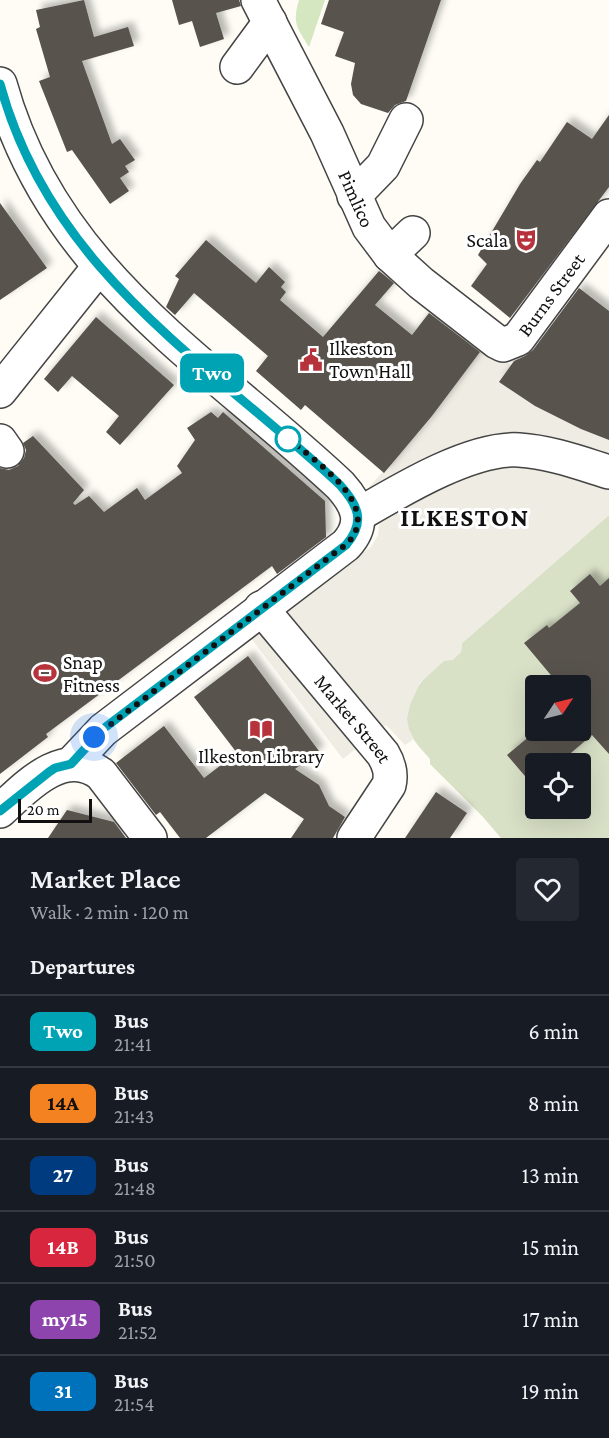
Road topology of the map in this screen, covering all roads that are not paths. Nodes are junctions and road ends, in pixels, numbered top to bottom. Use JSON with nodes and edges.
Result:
{"nodes":[{"id":1,"x":264,"y":11,"type":"edge"},
{"id":2,"x":237,"y":67,"type":"dead end"},
{"id":3,"x":0,"y":84,"type":"edge"},
{"id":4,"x":406,"y":120,"type":"dead end"},
{"id":5,"x":354,"y":196,"type":"junction"},
{"id":6,"x":609,"y":216,"type":"edge"},
{"id":7,"x":413,"y":233,"type":"dead end"},
{"id":8,"x":390,"y":255,"type":"junction"},
{"id":9,"x":99,"y":267,"type":"junction"},
{"id":10,"x":513,"y":342,"type":"joint"},
{"id":11,"x":0,"y":391,"type":"edge"},
{"id":12,"x":609,"y":472,"type":"edge"},
{"id":13,"x":357,"y":515,"type":"junction"},
{"id":14,"x":261,"y":608,"type":"junction"},
{"id":15,"x":71,"y":764,"type":"junction"},
{"id":16,"x":0,"y":812,"type":"edge"},
{"id":17,"x":150,"y":838,"type":"edge"},
{"id":18,"x":354,"y":838,"type":"edge"}],
"edges":[{"from":1,"to":2,"type":"street"},
{"from":1,"to":5,"type":"street","name":"Pimlico"},
{"from":3,"to":9,"type":"street"},
{"from":4,"to":5,"type":"street"},
{"from":5,"to":8,"type":"street","name":"Pimlico"},
{"from":6,"to":10,"type":"street","name":"Burns Street"},
{"from":7,"to":8,"type":"street"},
{"from":8,"to":10,"type":"street","name":"Pimlico"},
{"from":9,"to":11,"type":"street"},
{"from":9,"to":13,"type":"street"},
{"from":12,"to":13,"type":"street"},
{"from":13,"to":14,"type":"street"},
{"from":14,"to":15,"type":"street"},
{"from":14,"to":18,"type":"street","name":"Market Street"},
{"from":15,"to":16,"type":"street"},
{"from":15,"to":17,"type":"street"}]}
